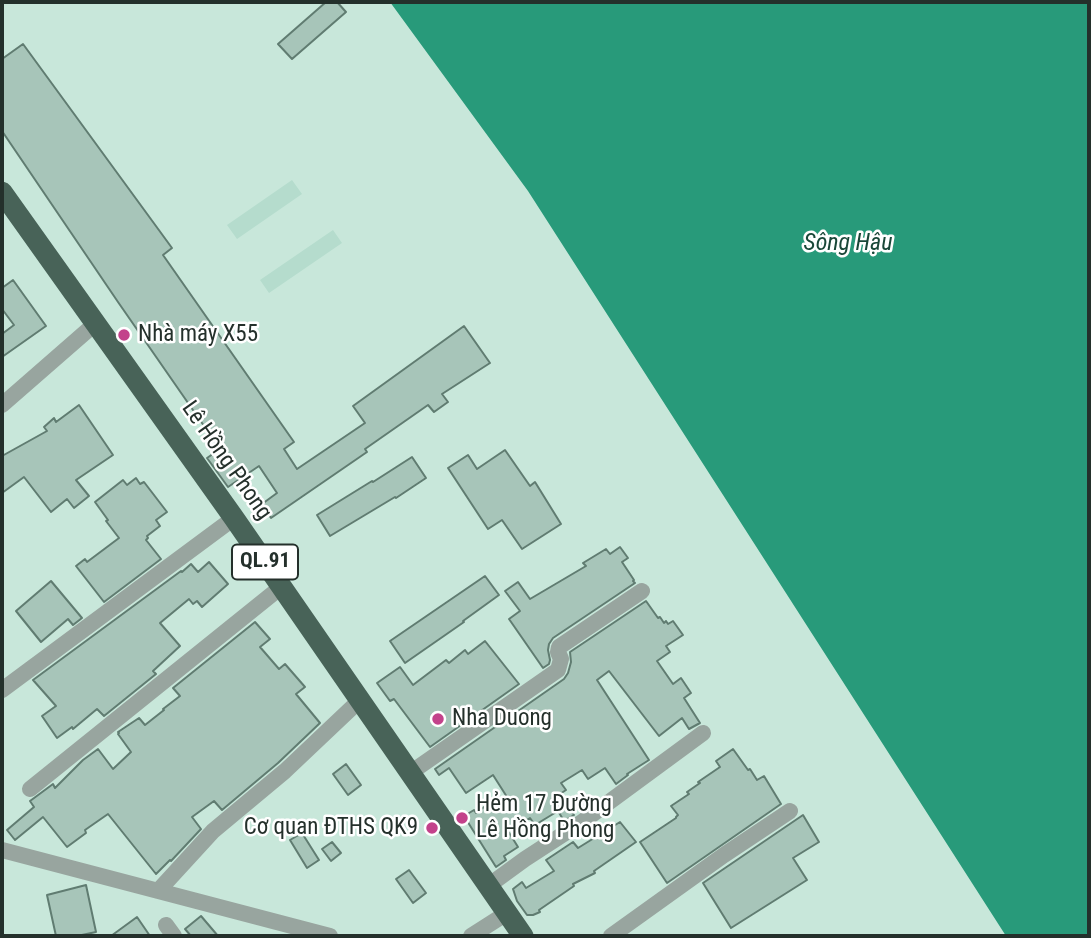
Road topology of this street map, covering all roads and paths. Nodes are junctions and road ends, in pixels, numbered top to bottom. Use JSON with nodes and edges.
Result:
{"nodes":[{"id":1,"x":2,"y":192,"type":"edge"},
{"id":2,"x":96,"y":323,"type":"junction"},
{"id":3,"x":2,"y":405,"type":"edge"},
{"id":4,"x":234,"y":518,"type":"junction"},
{"id":5,"x":281,"y":587,"type":"junction"},
{"id":6,"x":642,"y":591,"type":"dead end"},
{"id":7,"x":2,"y":690,"type":"edge"},
{"id":8,"x":360,"y":701,"type":"junction"},
{"id":9,"x":703,"y":733,"type":"dead end"},
{"id":10,"x":410,"y":773,"type":"junction"},
{"id":11,"x":30,"y":789,"type":"dead end"},
{"id":12,"x":790,"y":811,"type":"dead end"},
{"id":13,"x":2,"y":850,"type":"edge"},
{"id":14,"x":488,"y":886,"type":"junction"},
{"id":15,"x":158,"y":891,"type":"junction"},
{"id":16,"x":507,"y":912,"type":"junction"},
{"id":17,"x":330,"y":936,"type":"edge"},
{"id":18,"x":471,"y":936,"type":"edge"},
{"id":19,"x":523,"y":936,"type":"edge"},
{"id":20,"x":611,"y":936,"type":"edge"}],
"edges":[{"from":1,"to":2,"type":"highway","name":"Lê Hồng Phong","number":"QL.91"},
{"from":2,"to":3,"type":"street"},
{"from":2,"to":4,"type":"highway","name":"Lê Hồng Phong","number":"QL.91"},
{"from":4,"to":5,"type":"highway","name":"Lê Hồng Phong","number":"QL.91"},
{"from":4,"to":7,"type":"street"},
{"from":5,"to":8,"type":"highway","name":"Lê Hồng Phong","number":"QL.91"},
{"from":5,"to":11,"type":"street"},
{"from":6,"to":10,"type":"street"},
{"from":8,"to":10,"type":"highway","name":"Lê Hồng Phong","number":"QL.91"},
{"from":8,"to":15,"type":"street"},
{"from":9,"to":14,"type":"street"},
{"from":10,"to":14,"type":"highway","name":"Lê Hồng Phong","number":"QL.91"},
{"from":12,"to":20,"type":"street"},
{"from":13,"to":15,"type":"street"},
{"from":14,"to":16,"type":"highway","name":"Lê Hồng Phong","number":"QL.91"},
{"from":15,"to":17,"type":"street"},
{"from":16,"to":18,"type":"street"},
{"from":16,"to":19,"type":"highway","name":"Lê Hồng Phong","number":"QL.91"}]}
